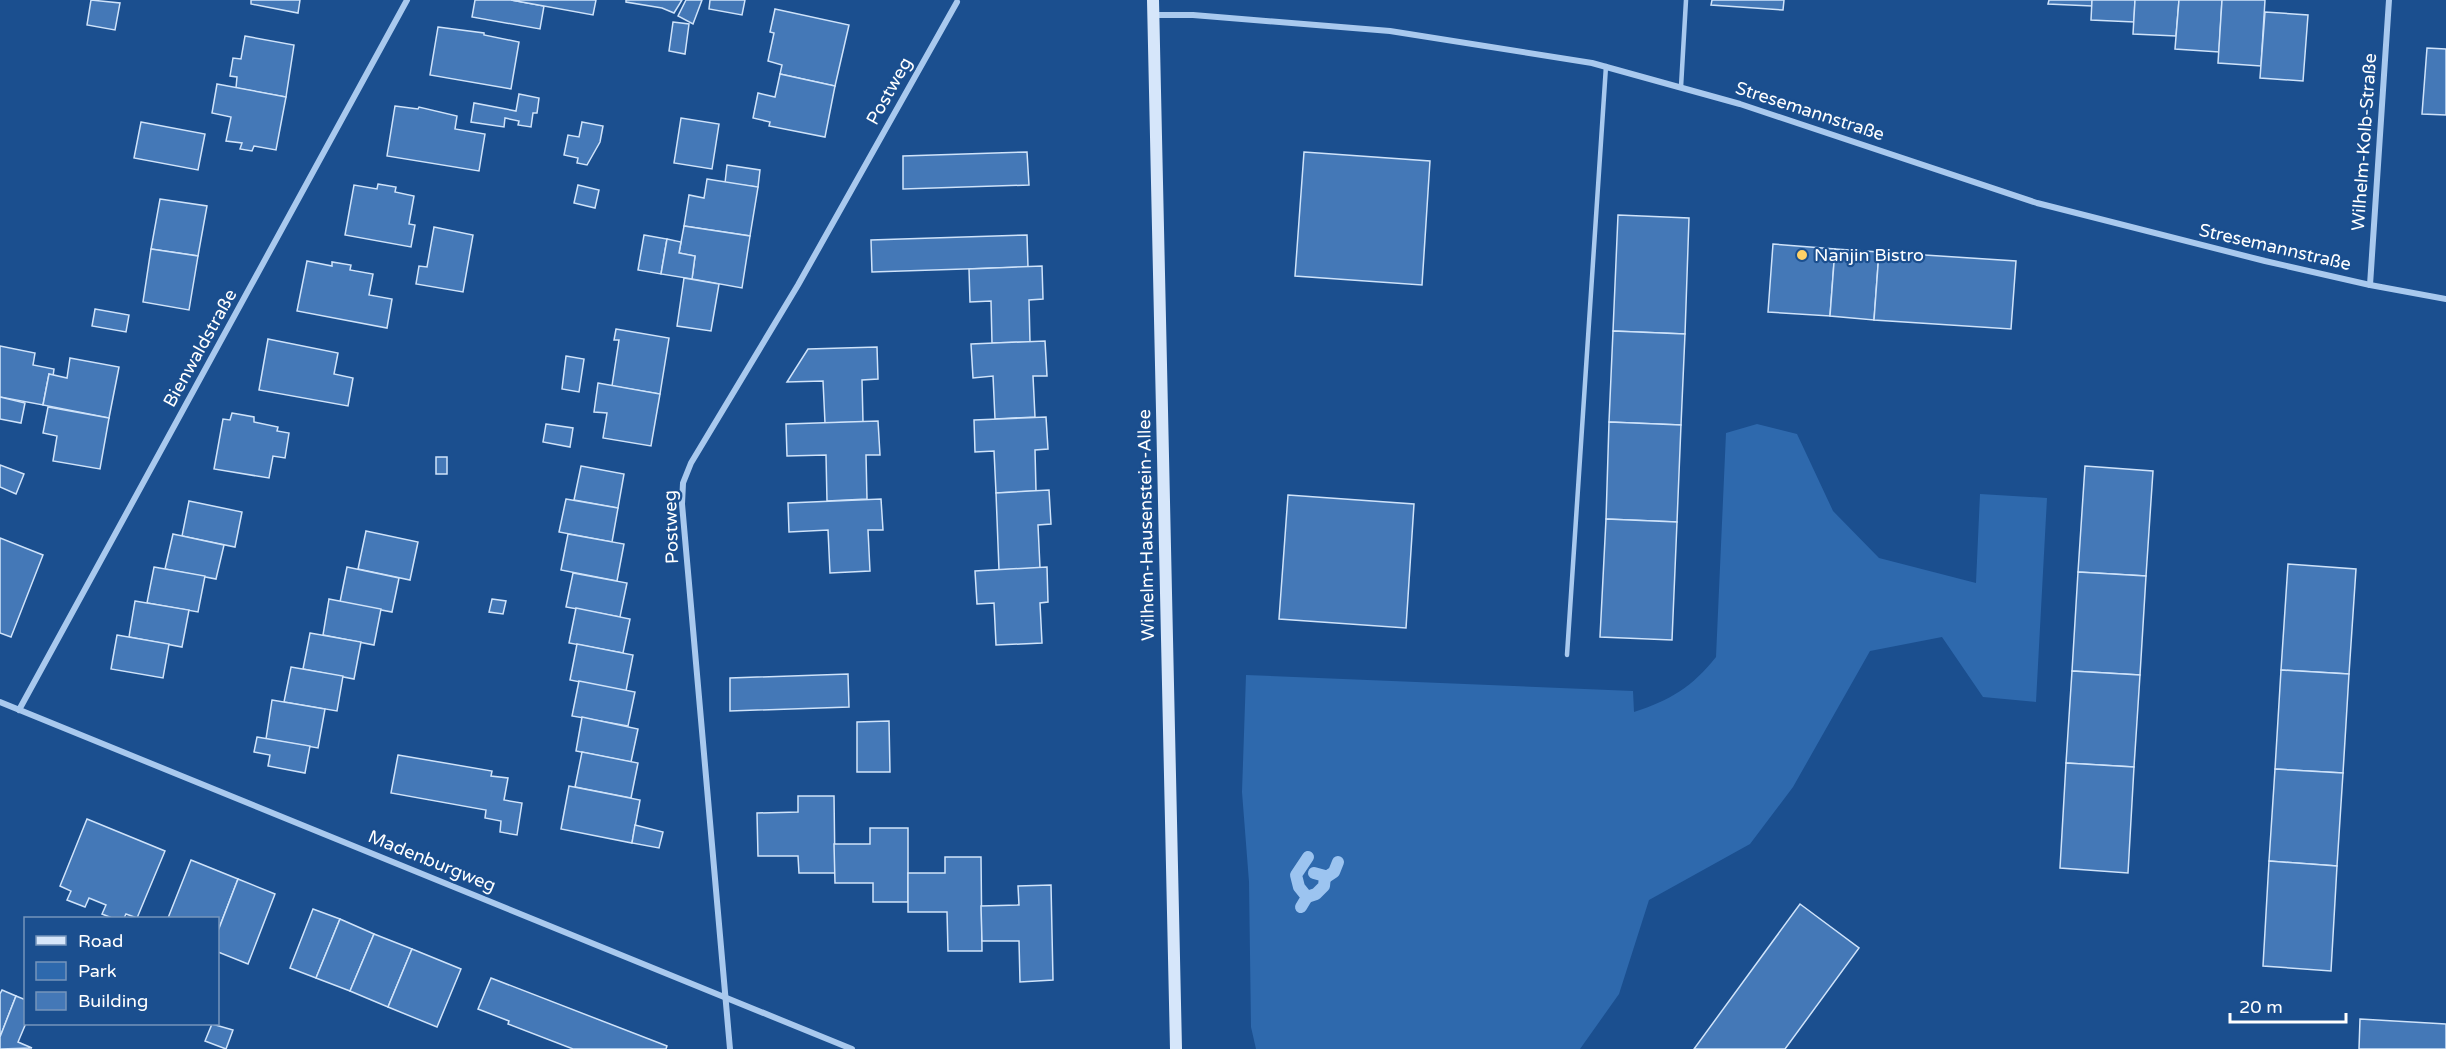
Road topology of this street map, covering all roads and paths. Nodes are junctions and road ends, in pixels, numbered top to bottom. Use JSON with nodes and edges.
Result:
{"nodes":[{"id":1,"x":407,"y":0,"type":"edge"},
{"id":2,"x":1153,"y":0,"type":"edge"},
{"id":3,"x":1686,"y":0,"type":"edge"},
{"id":4,"x":2388,"y":0,"type":"edge"},
{"id":5,"x":957,"y":2,"type":"dead end"},
{"id":6,"x":1153,"y":15,"type":"junction"},
{"id":7,"x":1606,"y":66,"type":"junction"},
{"id":8,"x":1681,"y":87,"type":"junction"},
{"id":9,"x":2370,"y":285,"type":"junction"},
{"id":10,"x":2446,"y":299,"type":"edge"},
{"id":11,"x":1567,"y":655,"type":"dead end"},
{"id":12,"x":0,"y":702,"type":"edge"},
{"id":13,"x":19,"y":710,"type":"junction"},
{"id":14,"x":725,"y":996,"type":"junction"},
{"id":15,"x":730,"y":1049,"type":"edge"},
{"id":16,"x":852,"y":1049,"type":"edge"},
{"id":17,"x":1176,"y":1049,"type":"edge"}],
"edges":[{"from":1,"to":13,"type":"street","name":"Bienwaldstraße"},
{"from":2,"to":6,"type":"street","name":"Wilhelm-Hausenstein-Allee"},
{"from":3,"to":8,"type":"lane"},
{"from":4,"to":9,"type":"street","name":"Wilhelm-Kolb-Straße"},
{"from":5,"to":14,"type":"street","name":"Postweg"},
{"from":6,"to":7,"type":"street","name":"Stresemannstraße"},
{"from":6,"to":17,"type":"street","name":"Wilhelm-Hausenstein-Allee"},
{"from":7,"to":8,"type":"street","name":"Stresemannstraße"},
{"from":7,"to":11,"type":"lane"},
{"from":8,"to":9,"type":"street","name":"Stresemannstraße"},
{"from":9,"to":10,"type":"street","name":"Stresemannstraße"},
{"from":12,"to":13,"type":"street","name":"Madenburgweg"},
{"from":13,"to":14,"type":"street","name":"Madenburgweg"},
{"from":14,"to":15,"type":"street","name":"Postweg"},
{"from":14,"to":16,"type":"street","name":"Madenburgweg"}]}
